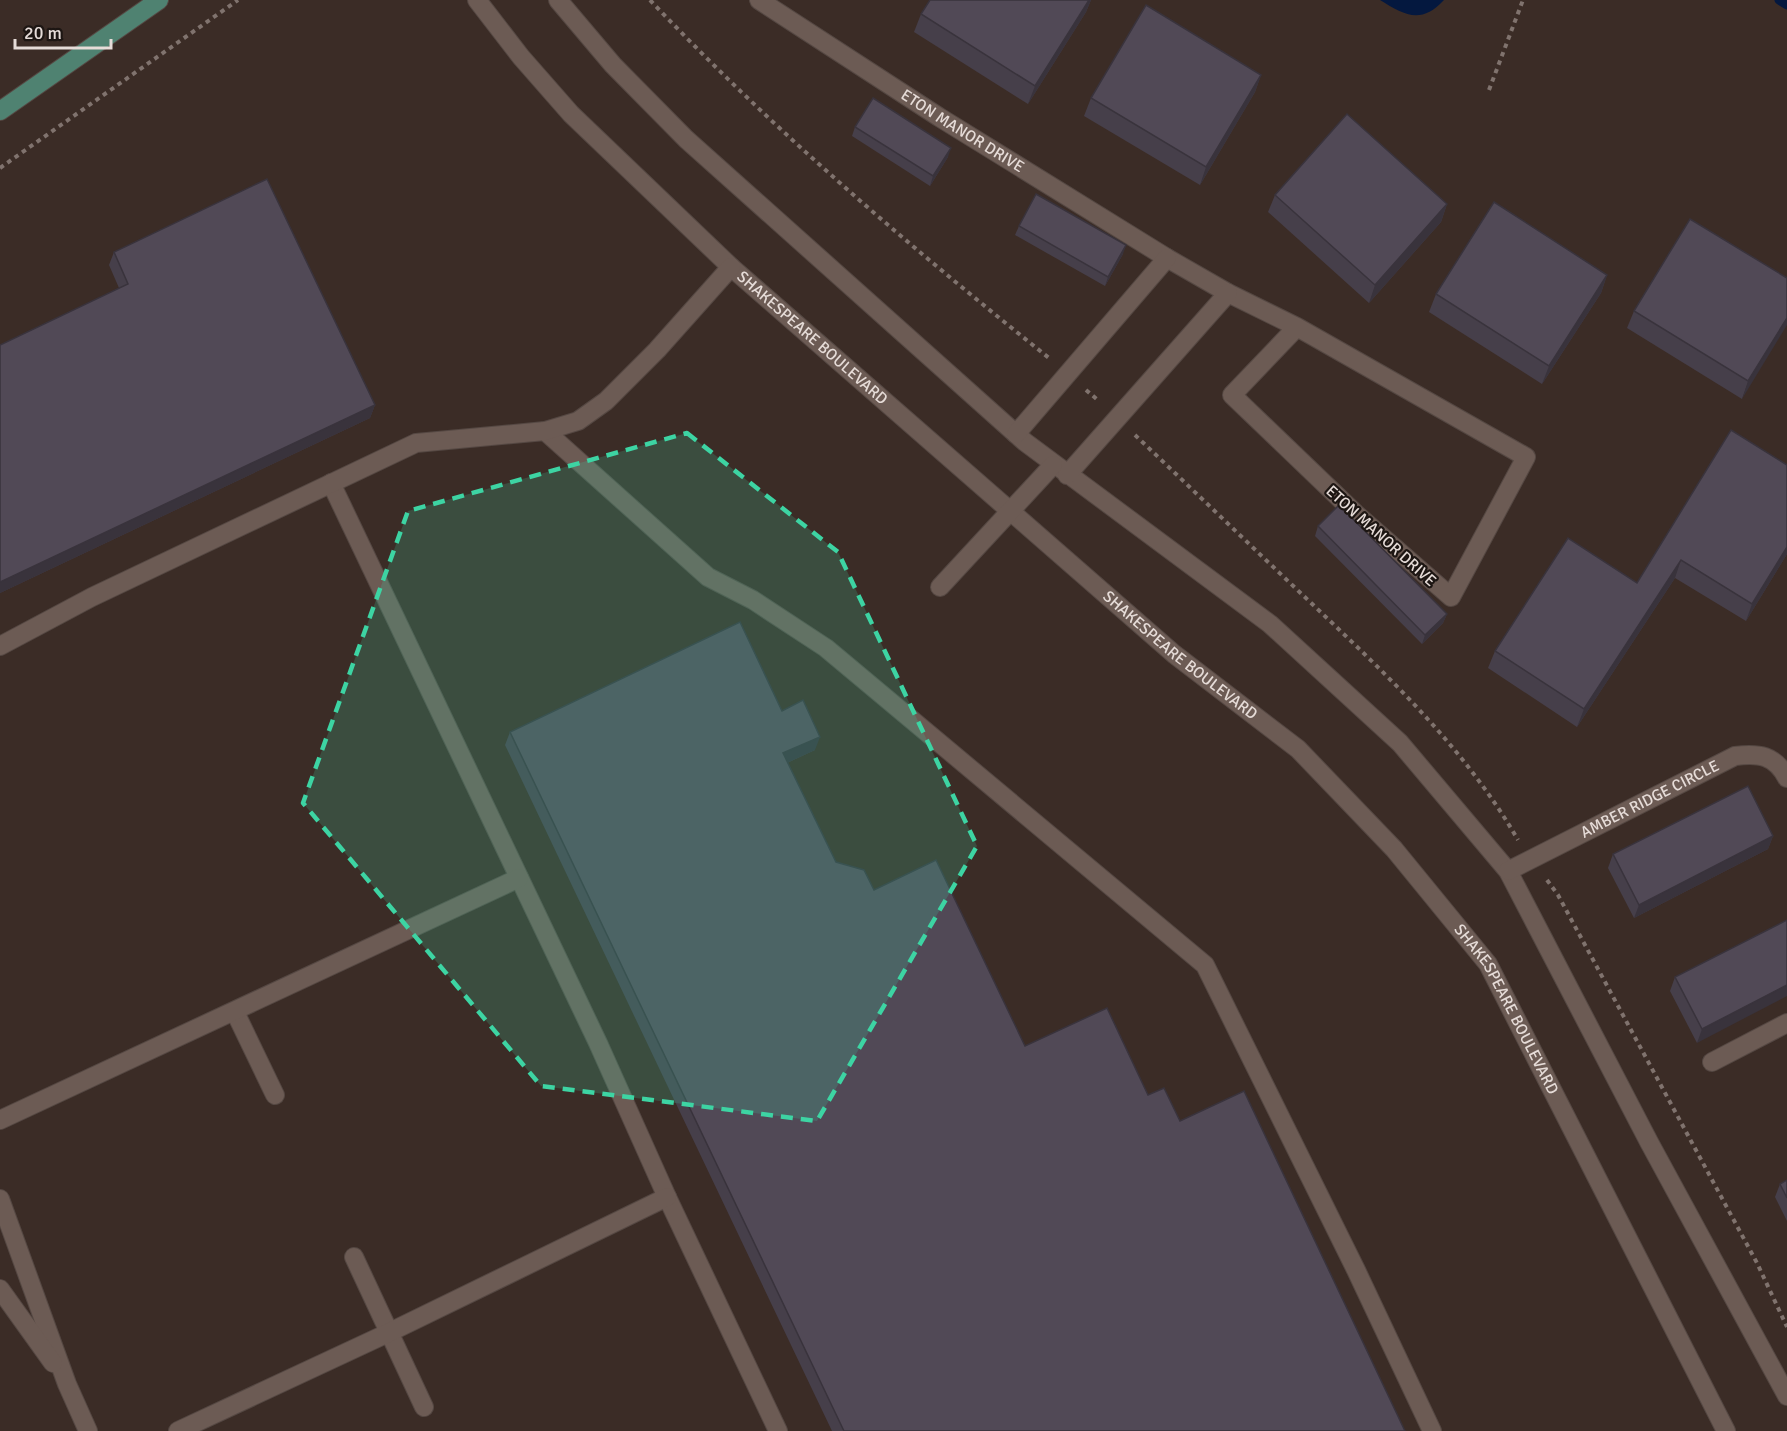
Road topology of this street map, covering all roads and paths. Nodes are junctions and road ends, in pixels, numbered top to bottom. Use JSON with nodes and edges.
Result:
{"nodes":[{"id":1,"x":159,"y":0,"type":"edge"},
{"id":2,"x":238,"y":0,"type":"edge"},
{"id":3,"x":477,"y":0,"type":"edge"},
{"id":4,"x":558,"y":0,"type":"edge"},
{"id":5,"x":759,"y":0,"type":"edge"},
{"id":6,"x":1523,"y":0,"type":"edge"},
{"id":7,"x":1490,"y":90,"type":"dead end"},
{"id":8,"x":0,"y":111,"type":"edge"},
{"id":9,"x":0,"y":168,"type":"edge"},
{"id":10,"x":1167,"y":258,"type":"junction"},
{"id":11,"x":731,"y":267,"type":"junction"},
{"id":12,"x":1228,"y":293,"type":"junction"},
{"id":13,"x":1297,"y":327,"type":"junction"},
{"id":14,"x":545,"y":431,"type":"junction"},
{"id":15,"x":1016,"y":434,"type":"junction"},
{"id":16,"x":1060,"y":470,"type":"junction"},
{"id":17,"x":331,"y":483,"type":"junction"},
{"id":18,"x":1011,"y":510,"type":"junction"},
{"id":19,"x":940,"y":586,"type":"dead end"},
{"id":20,"x":0,"y":646,"type":"edge"},
{"id":21,"x":1787,"y":778,"type":"edge"},
{"id":22,"x":1508,"y":871,"type":"junction"},
{"id":23,"x":519,"y":878,"type":"junction"},
{"id":24,"x":235,"y":1012,"type":"junction"},
{"id":25,"x":1787,"y":1023,"type":"edge"},
{"id":26,"x":1712,"y":1062,"type":"dead end"},
{"id":27,"x":274,"y":1095,"type":"dead end"},
{"id":28,"x":0,"y":1120,"type":"edge"},
{"id":29,"x":667,"y":1197,"type":"junction"},
{"id":30,"x":0,"y":1199,"type":"edge"},
{"id":31,"x":354,"y":1257,"type":"dead end"},
{"id":32,"x":0,"y":1289,"type":"edge"},
{"id":33,"x":388,"y":1333,"type":"junction"},
{"id":34,"x":67,"y":1384,"type":"junction"},
{"id":35,"x":1787,"y":1396,"type":"edge"},
{"id":36,"x":424,"y":1407,"type":"dead end"},
{"id":37,"x":88,"y":1431,"type":"edge"},
{"id":38,"x":178,"y":1431,"type":"edge"},
{"id":39,"x":778,"y":1431,"type":"edge"},
{"id":40,"x":1432,"y":1431,"type":"edge"},
{"id":41,"x":1726,"y":1431,"type":"edge"}],
"edges":[{"from":1,"to":8,"type":"main road"},
{"from":2,"to":9,"type":"path"},
{"from":3,"to":11,"type":"street","name":"SHAKESPEARE BOULEVARD"},
{"from":4,"to":15,"type":"street"},
{"from":5,"to":10,"type":"street","name":"ETON MANOR DRIVE"},
{"from":6,"to":7,"type":"path"},
{"from":10,"to":12,"type":"street","name":"ETON MANOR DRIVE"},
{"from":10,"to":15,"type":"street"},
{"from":11,"to":14,"type":"street"},
{"from":11,"to":18,"type":"street","name":"SHAKESPEARE BOULEVARD"},
{"from":12,"to":13,"type":"street","name":"ETON MANOR DRIVE"},
{"from":12,"to":16,"type":"street"},
{"from":13,"to":13,"type":"street","name":"ETON MANOR DRIVE"},
{"from":14,"to":17,"type":"street"},
{"from":14,"to":40,"type":"street"},
{"from":15,"to":16,"type":"street"},
{"from":16,"to":18,"type":"street"},
{"from":16,"to":22,"type":"street"},
{"from":17,"to":20,"type":"street"},
{"from":17,"to":23,"type":"street"},
{"from":18,"to":19,"type":"street"},
{"from":18,"to":41,"type":"street","name":"SHAKESPEARE BOULEVARD"},
{"from":21,"to":22,"type":"street","name":"AMBER RIDGE CIRCLE"},
{"from":22,"to":35,"type":"street"},
{"from":23,"to":24,"type":"street"},
{"from":23,"to":29,"type":"street"},
{"from":24,"to":27,"type":"street"},
{"from":24,"to":28,"type":"street"},
{"from":25,"to":26,"type":"street"},
{"from":29,"to":33,"type":"street"},
{"from":29,"to":39,"type":"street"},
{"from":30,"to":34,"type":"street"},
{"from":31,"to":33,"type":"street"},
{"from":32,"to":34,"type":"street"},
{"from":33,"to":36,"type":"street"},
{"from":33,"to":38,"type":"street"},
{"from":34,"to":37,"type":"street"}]}
